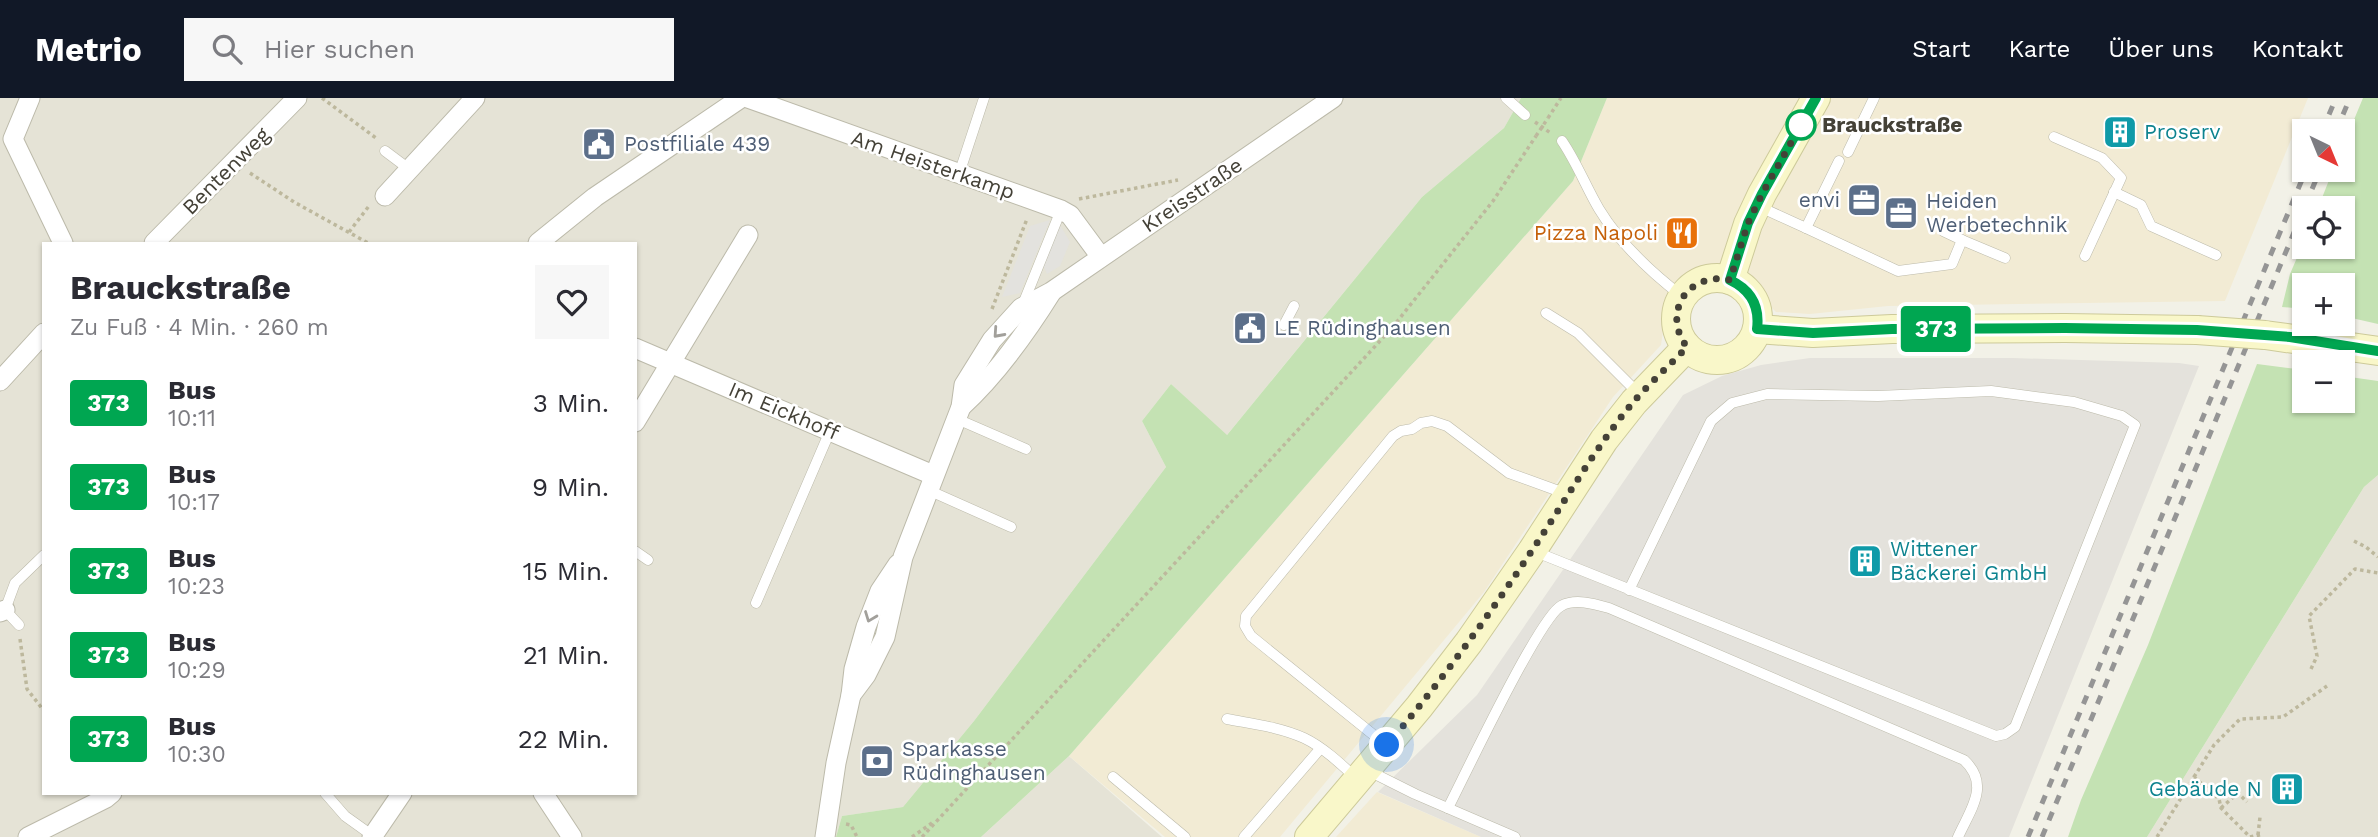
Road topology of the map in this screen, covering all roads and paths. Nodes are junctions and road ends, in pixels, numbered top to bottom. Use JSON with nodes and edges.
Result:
{"nodes":[{"id":1,"x":30,"y":98,"type":"edge"},
{"id":2,"x":298,"y":98,"type":"edge"},
{"id":3,"x":322,"y":98,"type":"edge"},
{"id":4,"x":475,"y":98,"type":"edge"},
{"id":5,"x":741,"y":98,"type":"edge"},
{"id":6,"x":748,"y":98,"type":"edge"},
{"id":7,"x":984,"y":98,"type":"edge"},
{"id":8,"x":1333,"y":98,"type":"edge"},
{"id":9,"x":1506,"y":98,"type":"edge"},
{"id":10,"x":1561,"y":98,"type":"edge"},
{"id":11,"x":1816,"y":98,"type":"edge"},
{"id":12,"x":1874,"y":98,"type":"edge"},
{"id":13,"x":714,"y":105,"type":"edge"},
{"id":14,"x":1525,"y":115,"type":"joint"},
{"id":15,"x":2054,"y":137,"type":"dead end"},
{"id":16,"x":1563,"y":141,"type":"joint"},
{"id":17,"x":6,"y":146,"type":"edge"},
{"id":18,"x":384,"y":151,"type":"joint"},
{"id":19,"x":1848,"y":152,"type":"dead end"},
{"id":20,"x":1839,"y":161,"type":"dead end"},
{"id":21,"x":234,"y":163,"type":"junction"},
{"id":22,"x":409,"y":169,"type":"junction"},
{"id":23,"x":959,"y":174,"type":"junction"},
{"id":24,"x":2114,"y":192,"type":"junction"},
{"id":25,"x":385,"y":197,"type":"joint"},
{"id":26,"x":1189,"y":197,"type":"junction"},
{"id":27,"x":1035,"y":200,"type":"junction"},
{"id":28,"x":1757,"y":205,"type":"junction"},
{"id":29,"x":1065,"y":212,"type":"junction"},
{"id":30,"x":1806,"y":228,"type":"junction"},
{"id":31,"x":349,"y":232,"type":"junction"},
{"id":32,"x":1943,"y":232,"type":"dead end"},
{"id":33,"x":748,"y":235,"type":"dead end"},
{"id":34,"x":1962,"y":240,"type":"junction"},
{"id":35,"x":62,"y":242,"type":"edge"},
{"id":36,"x":155,"y":242,"type":"edge"},
{"id":37,"x":366,"y":242,"type":"edge"},
{"id":38,"x":539,"y":242,"type":"edge"},
{"id":39,"x":2216,"y":255,"type":"dead end"},
{"id":40,"x":2085,"y":256,"type":"dead end"},
{"id":41,"x":1101,"y":257,"type":"junction"},
{"id":42,"x":2005,"y":258,"type":"dead end"},
{"id":43,"x":1730,"y":280,"type":"junction"},
{"id":44,"x":1051,"y":292,"type":"junction"},
{"id":45,"x":1683,"y":297,"type":"junction"},
{"id":46,"x":1293,"y":306,"type":"dead end"},
{"id":47,"x":1021,"y":308,"type":"junction"},
{"id":48,"x":1546,"y":313,"type":"dead end"},
{"id":49,"x":1284,"y":325,"type":"dead end"},
{"id":50,"x":1757,"y":329,"type":"junction"},
{"id":51,"x":42,"y":335,"type":"edge"},
{"id":52,"x":992,"y":340,"type":"junction"},
{"id":53,"x":1687,"y":347,"type":"junction"},
{"id":54,"x":637,"y":349,"type":"edge"},
{"id":55,"x":2378,"y":351,"type":"edge"},
{"id":56,"x":671,"y":363,"type":"junction"},
{"id":57,"x":0,"y":381,"type":"edge"},
{"id":58,"x":1640,"y":395,"type":"junction"},
{"id":59,"x":959,"y":413,"type":"junction"},
{"id":60,"x":637,"y":419,"type":"edge"},
{"id":61,"x":830,"y":431,"type":"junction"},
{"id":62,"x":1026,"y":449,"type":"dead end"},
{"id":63,"x":931,"y":483,"type":"junction"},
{"id":64,"x":1569,"y":495,"type":"junction"},
{"id":65,"x":1011,"y":527,"type":"dead end"},
{"id":66,"x":2354,"y":541,"type":"dead end"},
{"id":67,"x":1532,"y":551,"type":"junction"},
{"id":68,"x":637,"y":552,"type":"edge"},
{"id":69,"x":42,"y":557,"type":"edge"},
{"id":70,"x":2378,"y":557,"type":"edge"},
{"id":71,"x":648,"y":560,"type":"dead end"},
{"id":72,"x":2378,"y":573,"type":"edge"},
{"id":73,"x":1629,"y":590,"type":"junction"},
{"id":74,"x":755,"y":603,"type":"dead end"},
{"id":75,"x":3,"y":611,"type":"edge"},
{"id":76,"x":19,"y":625,"type":"joint"},
{"id":77,"x":2311,"y":670,"type":"dead end"},
{"id":78,"x":2327,"y":686,"type":"dead end"},
{"id":79,"x":42,"y":708,"type":"edge"},
{"id":80,"x":1227,"y":719,"type":"dead end"},
{"id":81,"x":1387,"y":745,"type":"junction"},
{"id":82,"x":1320,"y":748,"type":"junction"},
{"id":83,"x":1362,"y":774,"type":"junction"},
{"id":84,"x":1113,"y":776,"type":"dead end"},
{"id":85,"x":2194,"y":777,"type":"junction"},
{"id":86,"x":110,"y":795,"type":"edge"},
{"id":87,"x":327,"y":795,"type":"edge"},
{"id":88,"x":401,"y":795,"type":"edge"},
{"id":89,"x":544,"y":795,"type":"edge"},
{"id":90,"x":2247,"y":802,"type":"dead end"},
{"id":91,"x":1448,"y":808,"type":"junction"},
{"id":92,"x":2221,"y":808,"type":"junction"},
{"id":93,"x":2260,"y":817,"type":"dead end"},
{"id":94,"x":940,"y":818,"type":"junction"},
{"id":95,"x":372,"y":836,"type":"edge"},
{"id":96,"x":2259,"y":836,"type":"edge"},
{"id":97,"x":29,"y":837,"type":"edge"},
{"id":98,"x":572,"y":837,"type":"edge"},
{"id":99,"x":825,"y":837,"type":"edge"},
{"id":100,"x":912,"y":837,"type":"edge"},
{"id":101,"x":922,"y":837,"type":"edge"},
{"id":102,"x":1185,"y":837,"type":"edge"},
{"id":103,"x":1244,"y":837,"type":"edge"},
{"id":104,"x":1309,"y":837,"type":"edge"},
{"id":105,"x":1515,"y":837,"type":"edge"},
{"id":106,"x":1958,"y":837,"type":"edge"},
{"id":107,"x":2157,"y":837,"type":"edge"}],
"edges":[{"from":1,"to":17,"type":"street"},
{"from":2,"to":21,"type":"street","name":"Bentenweg"},
{"from":3,"to":18,"type":"path"},
{"from":4,"to":22,"type":"street"},
{"from":5,"to":13,"type":"street"},
{"from":6,"to":23,"type":"street","name":"Am Heisterkamp"},
{"from":7,"to":23,"type":"lane"},
{"from":8,"to":26,"type":"street","name":"Kreisstraße"},
{"from":9,"to":14,"type":"lane"},
{"from":10,"to":94,"type":"path","bridge":true},
{"from":11,"to":28,"type":"street"},
{"from":12,"to":19,"type":"lane"},
{"from":13,"to":38,"type":"street"},
{"from":14,"to":16,"type":"path"},
{"from":15,"to":24,"type":"lane"},
{"from":16,"to":45,"type":"lane"},
{"from":17,"to":35,"type":"street"},
{"from":18,"to":22,"type":"lane"},
{"from":20,"to":30,"type":"lane"},
{"from":21,"to":31,"type":"path"},
{"from":21,"to":36,"type":"street","name":"Bentenweg"},
{"from":22,"to":25,"type":"street"},
{"from":23,"to":27,"type":"street","name":"Am Heisterkamp"},
{"from":24,"to":39,"type":"lane"},
{"from":24,"to":40,"type":"lane"},
{"from":25,"to":31,"type":"path"},
{"from":26,"to":29,"type":"path"},
{"from":26,"to":41,"type":"street","name":"Kreisstraße"},
{"from":27,"to":29,"type":"street","name":"Am Heisterkamp"},
{"from":27,"to":52,"type":"path"},
{"from":28,"to":30,"type":"lane"},
{"from":28,"to":43,"type":"street"},
{"from":29,"to":41,"type":"street"},
{"from":29,"to":47,"type":"lane"},
{"from":30,"to":34,"type":"lane"},
{"from":31,"to":37,"type":"path"},
{"from":32,"to":34,"type":"lane"},
{"from":33,"to":56,"type":"street"},
{"from":34,"to":42,"type":"lane"},
{"from":41,"to":44,"type":"street","name":"Kreisstraße"},
{"from":43,"to":45,"type":"street"},
{"from":43,"to":50,"type":"street"},
{"from":44,"to":47,"type":"street","name":"Kreisstraße"},
{"from":44,"to":59,"type":"street","name":"Kreisstraße"},
{"from":45,"to":53,"type":"street"},
{"from":46,"to":49,"type":"lane"},
{"from":47,"to":52,"type":"street","name":"Kreisstraße","one_way":true},
{"from":48,"to":58,"type":"lane"},
{"from":50,"to":53,"type":"street"},
{"from":50,"to":55,"type":"street","bridge":true},
{"from":51,"to":57,"type":"street"},
{"from":52,"to":59,"type":"street","name":"Kreisstraße"},
{"from":53,"to":58,"type":"street"},
{"from":54,"to":56,"type":"street","name":"Im Eickhoff"},
{"from":56,"to":60,"type":"street"},
{"from":56,"to":61,"type":"street","name":"Im Eickhoff"},
{"from":58,"to":64,"type":"street"},
{"from":59,"to":62,"type":"lane"},
{"from":59,"to":63,"type":"street","name":"Kreisstraße"},
{"from":61,"to":63,"type":"street","name":"Im Eickhoff"},
{"from":61,"to":74,"type":"lane"},
{"from":63,"to":65,"type":"lane"},
{"from":63,"to":99,"type":"street","name":"Kreisstraße"},
{"from":64,"to":67,"type":"street"},
{"from":64,"to":81,"type":"lane"},
{"from":66,"to":70,"type":"path"},
{"from":67,"to":73,"type":"lane"},
{"from":67,"to":81,"type":"street"},
{"from":68,"to":71,"type":"lane"},
{"from":69,"to":75,"type":"lane"},
{"from":72,"to":77,"type":"path"},
{"from":73,"to":73,"type":"lane"},
{"from":75,"to":76,"type":"lane"},
{"from":76,"to":79,"type":"path"},
{"from":78,"to":85,"type":"path"},
{"from":80,"to":82,"type":"lane"},
{"from":81,"to":83,"type":"street"},
{"from":82,"to":83,"type":"lane"},
{"from":82,"to":103,"type":"lane"},
{"from":83,"to":91,"type":"lane"},
{"from":83,"to":104,"type":"street"},
{"from":84,"to":102,"type":"lane"},
{"from":85,"to":92,"type":"path"},
{"from":85,"to":107,"type":"path"},
{"from":86,"to":97,"type":"street"},
{"from":87,"to":95,"type":"lane"},
{"from":88,"to":95,"type":"street"},
{"from":89,"to":98,"type":"street"},
{"from":90,"to":92,"type":"path"},
{"from":91,"to":105,"type":"lane"},
{"from":91,"to":106,"type":"lane"},
{"from":92,"to":96,"type":"path"},
{"from":93,"to":96,"type":"path"},
{"from":94,"to":100,"type":"path"},
{"from":94,"to":101,"type":"path"}]}
